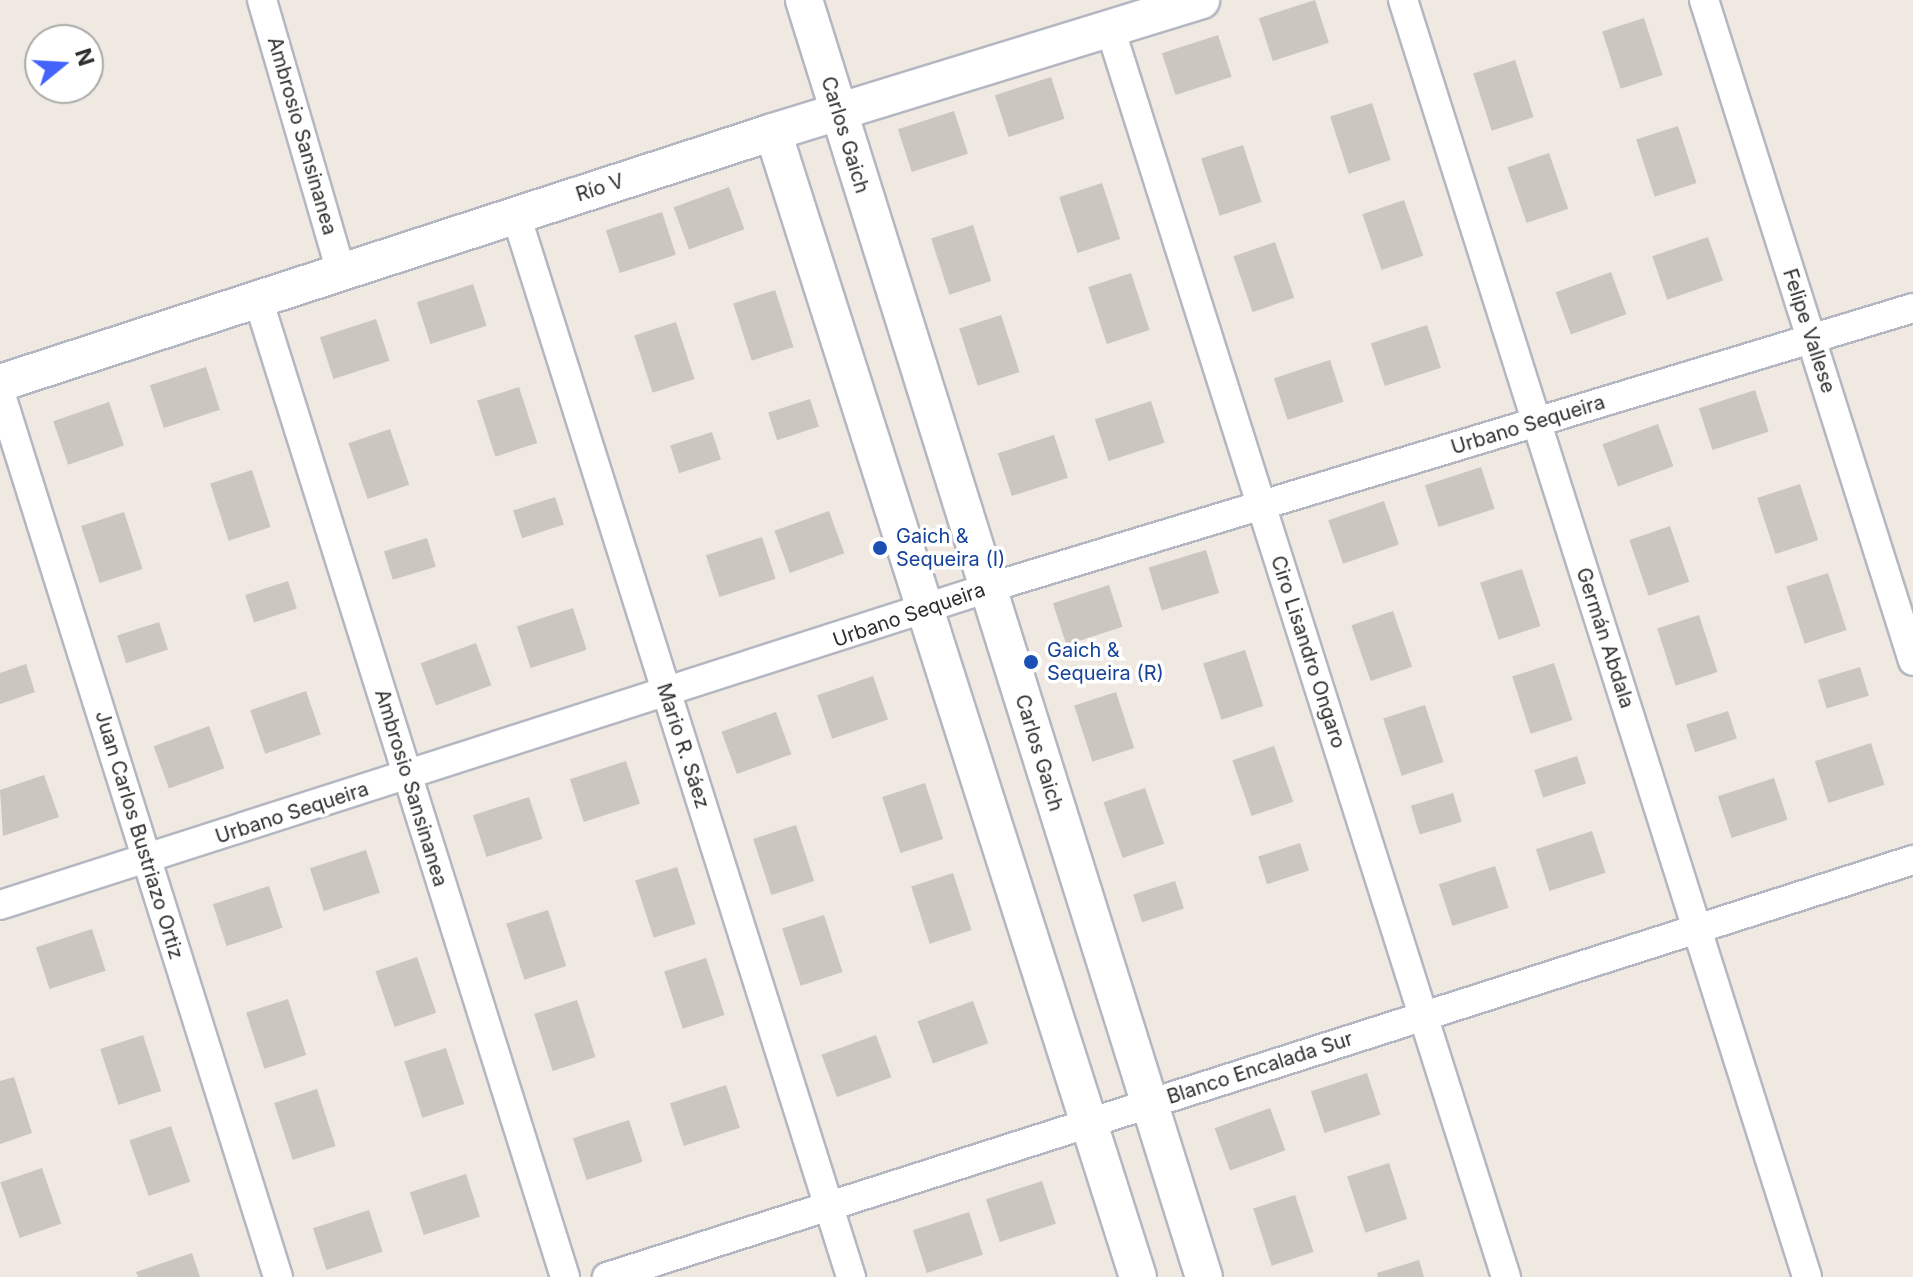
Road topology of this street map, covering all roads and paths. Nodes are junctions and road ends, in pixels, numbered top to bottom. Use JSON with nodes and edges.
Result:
{"nodes":[{"id":1,"x":262,"y":0,"type":"edge"},
{"id":2,"x":804,"y":0,"type":"edge"},
{"id":3,"x":1201,"y":0,"type":"edge"},
{"id":4,"x":1403,"y":0,"type":"edge"},
{"id":5,"x":1704,"y":0,"type":"edge"},
{"id":6,"x":1110,"y":28,"type":"junction"},
{"id":7,"x":838,"y":111,"type":"junction"},
{"id":8,"x":773,"y":132,"type":"junction"},
{"id":9,"x":516,"y":215,"type":"junction"},
{"id":10,"x":341,"y":272,"type":"junction"},
{"id":11,"x":258,"y":299,"type":"junction"},
{"id":12,"x":1913,"y":308,"type":"edge"},
{"id":13,"x":1811,"y":339,"type":"junction"},
{"id":14,"x":0,"y":383,"type":"edge"},
{"id":15,"x":0,"y":392,"type":"edge"},
{"id":16,"x":1536,"y":423,"type":"junction"},
{"id":17,"x":1262,"y":505,"type":"junction"},
{"id":18,"x":988,"y":588,"type":"junction"},
{"id":19,"x":926,"y":612,"type":"junction"},
{"id":20,"x":1913,"y":661,"type":"edge"},
{"id":21,"x":667,"y":694,"type":"junction"},
{"id":22,"x":408,"y":776,"type":"junction"},
{"id":23,"x":146,"y":859,"type":"junction"},
{"id":24,"x":1913,"y":860,"type":"edge"},
{"id":25,"x":0,"y":905,"type":"edge"},
{"id":26,"x":1697,"y":929,"type":"junction"},
{"id":27,"x":1423,"y":1016,"type":"junction"},
{"id":28,"x":1149,"y":1104,"type":"junction"},
{"id":29,"x":1088,"y":1123,"type":"junction"},
{"id":30,"x":828,"y":1207,"type":"junction"},
{"id":31,"x":278,"y":1277,"type":"edge"},
{"id":32,"x":565,"y":1277,"type":"edge"},
{"id":33,"x":607,"y":1277,"type":"edge"},
{"id":34,"x":851,"y":1277,"type":"edge"},
{"id":35,"x":1138,"y":1277,"type":"edge"},
{"id":36,"x":1204,"y":1277,"type":"edge"},
{"id":37,"x":1506,"y":1277,"type":"edge"},
{"id":38,"x":1807,"y":1277,"type":"edge"}],
"edges":[{"from":1,"to":10,"type":"street","name":"Ambrosio Sansinanea"},
{"from":2,"to":7,"type":"street","name":"Carlos Gaich"},
{"from":3,"to":6,"type":"street","name":"Río V"},
{"from":4,"to":16,"type":"street","name":"Germán Abdala"},
{"from":5,"to":13,"type":"street","name":"Felipe Vallese"},
{"from":6,"to":7,"type":"street","name":"Río V"},
{"from":6,"to":17,"type":"street","name":"Ciro Lisandro Ongaro"},
{"from":7,"to":8,"type":"street","name":"Río V"},
{"from":7,"to":18,"type":"street","name":"Carlos Gaich"},
{"from":8,"to":9,"type":"street","name":"Río V"},
{"from":8,"to":19,"type":"street"},
{"from":9,"to":10,"type":"street","name":"Río V"},
{"from":9,"to":21,"type":"street","name":"Mario R. Sáez"},
{"from":10,"to":11,"type":"street","name":"Río V"},
{"from":11,"to":14,"type":"street","name":"Río V"},
{"from":11,"to":22,"type":"street","name":"Ambrosio Sansinanea"},
{"from":12,"to":13,"type":"street","name":"Urbano Sequeira"},
{"from":13,"to":16,"type":"street","name":"Urbano Sequeira"},
{"from":13,"to":20,"type":"street","name":"Felipe Vallese"},
{"from":15,"to":23,"type":"street","name":"Juan Carlos Bustriazo Ortiz"},
{"from":16,"to":17,"type":"street","name":"Urbano Sequeira"},
{"from":16,"to":26,"type":"street","name":"Germán Abdala"},
{"from":17,"to":18,"type":"street","name":"Urbano Sequeira"},
{"from":17,"to":27,"type":"street","name":"Ciro Lisandro Ongaro"},
{"from":18,"to":19,"type":"street","name":"Urbano Sequeira"},
{"from":18,"to":28,"type":"street","name":"Carlos Gaich"},
{"from":19,"to":21,"type":"street","name":"Urbano Sequeira"},
{"from":19,"to":29,"type":"street"},
{"from":21,"to":22,"type":"street","name":"Urbano Sequeira"},
{"from":21,"to":30,"type":"street","name":"Mario R. Sáez"},
{"from":22,"to":23,"type":"street","name":"Urbano Sequeira"},
{"from":22,"to":32,"type":"street","name":"Ambrosio Sansinanea"},
{"from":23,"to":25,"type":"street","name":"Urbano Sequeira"},
{"from":23,"to":31,"type":"street","name":"Juan Carlos Bustriazo Ortiz"},
{"from":24,"to":26,"type":"street","name":"Blanco Encalada Sur"},
{"from":26,"to":27,"type":"street","name":"Blanco Encalada Sur"},
{"from":26,"to":38,"type":"street","name":"Germán Abdala"},
{"from":27,"to":28,"type":"street","name":"Blanco Encalada Sur"},
{"from":27,"to":37,"type":"street","name":"Ciro Lisandro Ongaro"},
{"from":28,"to":29,"type":"street","name":"Blanco Encalada Sur"},
{"from":28,"to":36,"type":"street","name":"Carlos Gaich"},
{"from":29,"to":30,"type":"street","name":"Blanco Encalada Sur"},
{"from":29,"to":35,"type":"street"},
{"from":30,"to":33,"type":"street","name":"Blanco Encalada Sur"},
{"from":30,"to":34,"type":"street","name":"Mario R. Sáez"}]}
